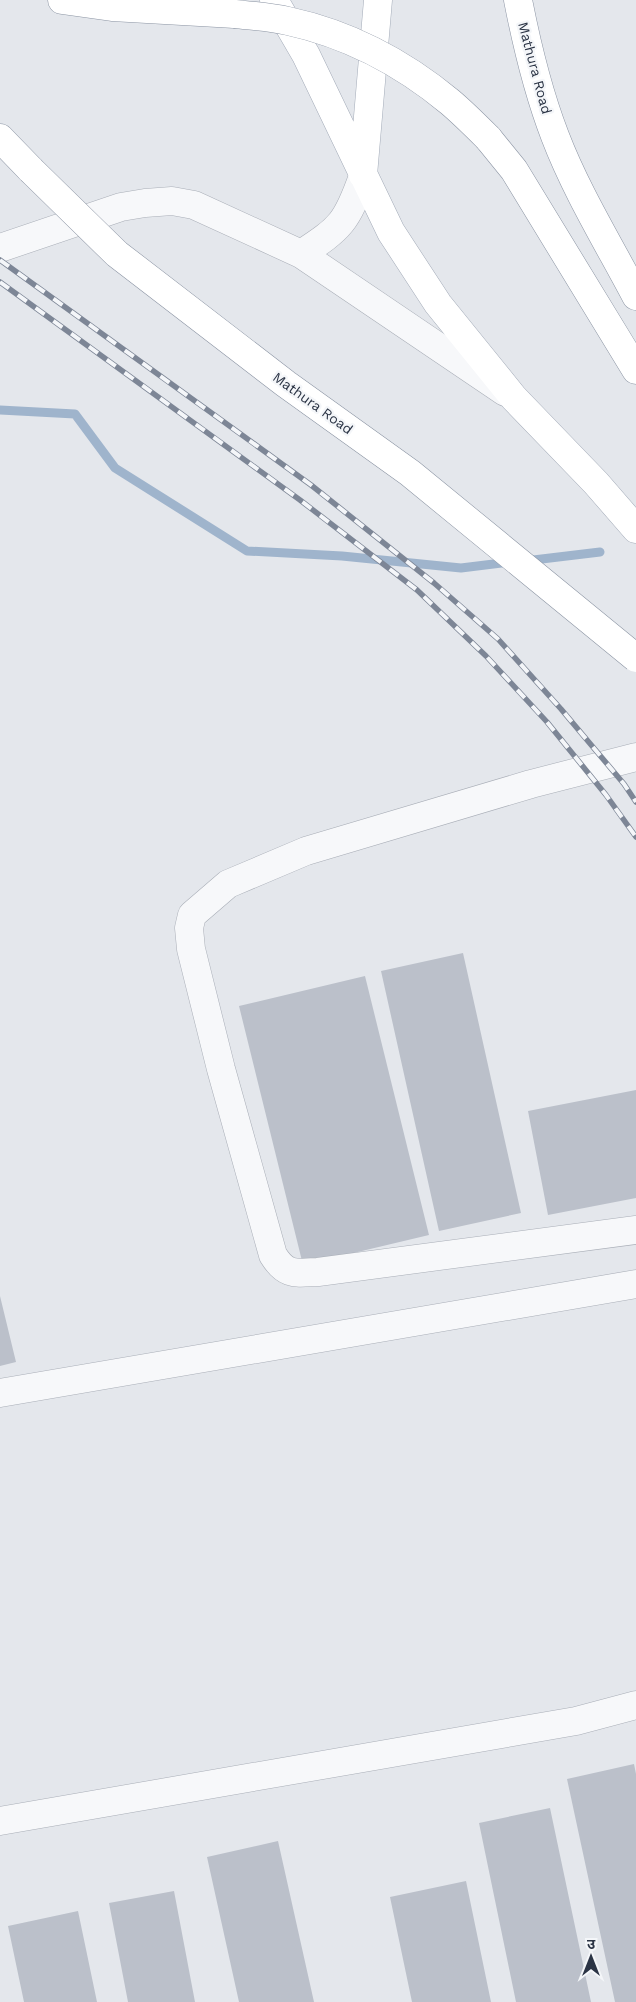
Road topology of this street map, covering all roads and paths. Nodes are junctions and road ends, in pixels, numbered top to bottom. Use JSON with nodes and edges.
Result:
{"nodes":[{"id":1,"x":62,"y":0,"type":"edge"},
{"id":2,"x":274,"y":0,"type":"edge"},
{"id":3,"x":378,"y":0,"type":"edge"},
{"id":4,"x":388,"y":0,"type":"edge"},
{"id":5,"x":518,"y":0,"type":"edge"},
{"id":6,"x":375,"y":36,"type":"junction"},
{"id":7,"x":0,"y":138,"type":"edge"},
{"id":8,"x":363,"y":176,"type":"junction"},
{"id":9,"x":0,"y":248,"type":"edge"},
{"id":10,"x":301,"y":254,"type":"junction"},
{"id":11,"x":636,"y":296,"type":"edge"},
{"id":12,"x":636,"y":370,"type":"edge"},
{"id":13,"x":514,"y":398,"type":"junction"},
{"id":14,"x":596,"y":484,"type":"junction"},
{"id":15,"x":636,"y":508,"type":"edge"},
{"id":16,"x":636,"y":529,"type":"edge"},
{"id":17,"x":636,"y":658,"type":"edge"},
{"id":18,"x":636,"y":756,"type":"edge"},
{"id":19,"x":636,"y":1230,"type":"edge"},
{"id":20,"x":636,"y":1284,"type":"edge"},
{"id":21,"x":0,"y":1393,"type":"edge"},
{"id":22,"x":636,"y":1705,"type":"edge"},
{"id":23,"x":0,"y":1820,"type":"edge"}],
"edges":[{"from":1,"to":12,"type":"main road","bridge":true},
{"from":2,"to":8,"type":"main road"},
{"from":3,"to":6,"type":"main road"},
{"from":4,"to":6,"type":"main road"},
{"from":5,"to":11,"type":"main road","name":"Mathura Road"},
{"from":6,"to":8,"type":"main road"},
{"from":7,"to":17,"type":"main road","name":"Mathura Road","bridge":true},
{"from":8,"to":10,"type":"street"},
{"from":8,"to":13,"type":"main road"},
{"from":9,"to":10,"type":"street"},
{"from":10,"to":13,"type":"street"},
{"from":13,"to":14,"type":"main road"},
{"from":14,"to":15,"type":"main road"},
{"from":14,"to":16,"type":"main road"},
{"from":18,"to":19,"type":"street"},
{"from":20,"to":21,"type":"street"},
{"from":22,"to":23,"type":"street"}]}
